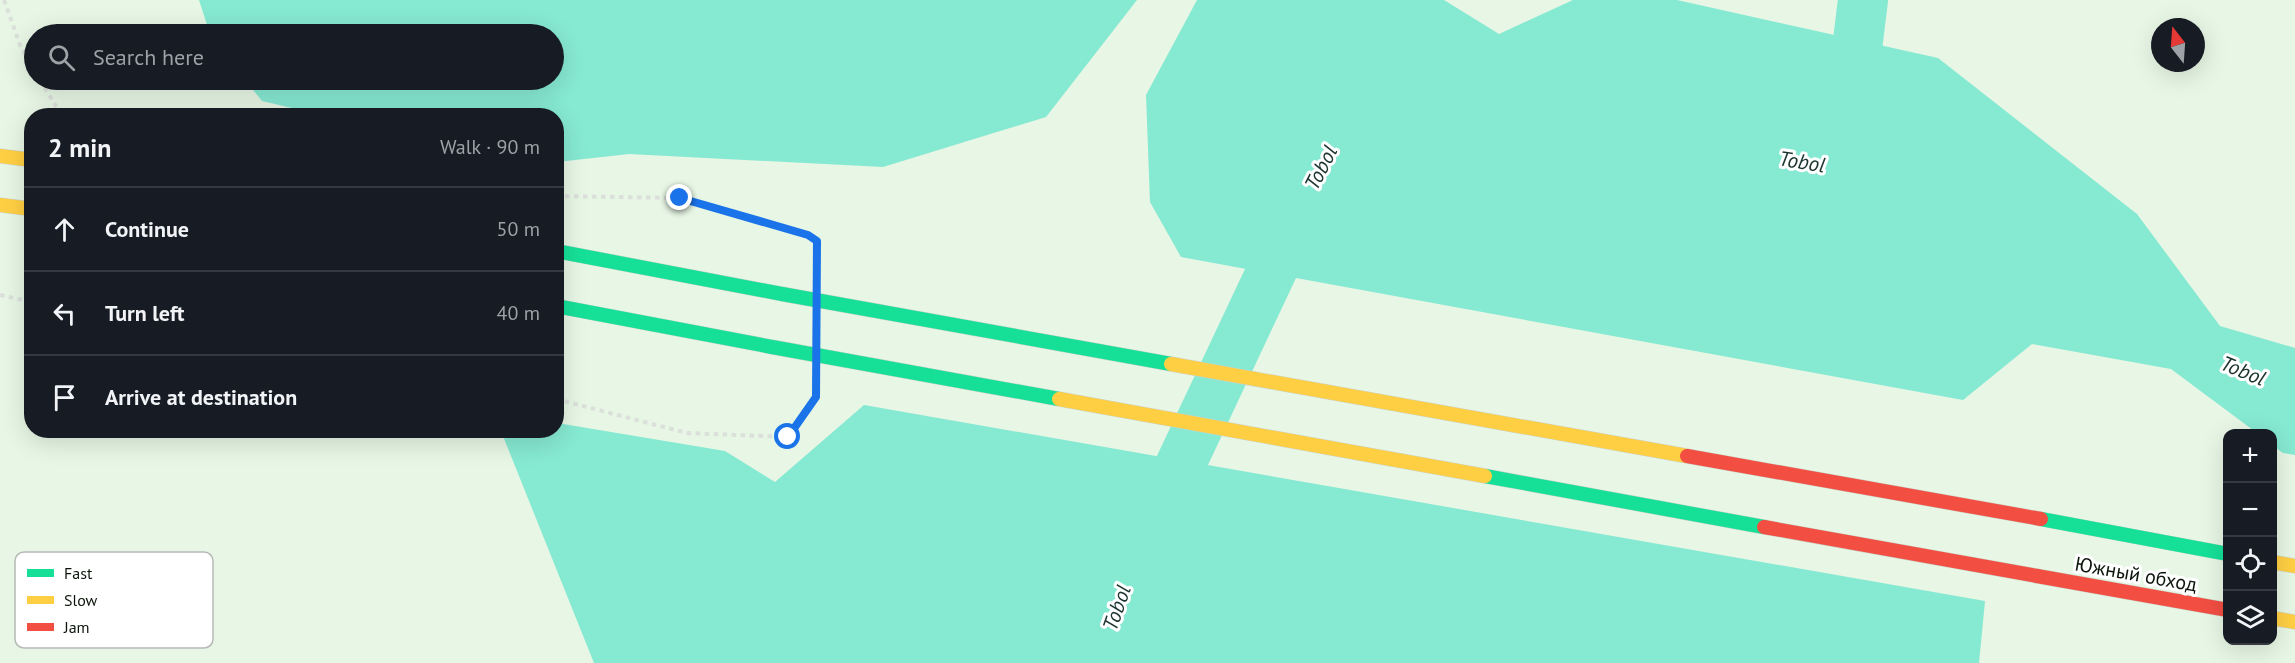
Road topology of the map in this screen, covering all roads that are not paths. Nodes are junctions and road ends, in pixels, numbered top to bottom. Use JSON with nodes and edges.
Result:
{"nodes":[{"id":1,"x":0,"y":156,"type":"edge"},
{"id":2,"x":24,"y":159,"type":"edge"},
{"id":3,"x":0,"y":206,"type":"edge"},
{"id":4,"x":24,"y":208,"type":"edge"},
{"id":5,"x":564,"y":253,"type":"edge"},
{"id":6,"x":564,"y":308,"type":"edge"},
{"id":7,"x":2223,"y":553,"type":"edge"},
{"id":8,"x":2277,"y":563,"type":"edge"},
{"id":9,"x":2295,"y":566,"type":"edge"},
{"id":10,"x":2223,"y":609,"type":"edge"},
{"id":11,"x":2277,"y":619,"type":"edge"},
{"id":12,"x":2295,"y":622,"type":"edge"}],
"edges":[{"from":1,"to":2,"type":"highway"},
{"from":3,"to":4,"type":"highway"},
{"from":5,"to":7,"type":"highway","name":"Южный обход","bridge":true},
{"from":6,"to":10,"type":"highway","name":"Южный обход","bridge":true},
{"from":8,"to":9,"type":"highway"},
{"from":11,"to":12,"type":"highway"}]}
